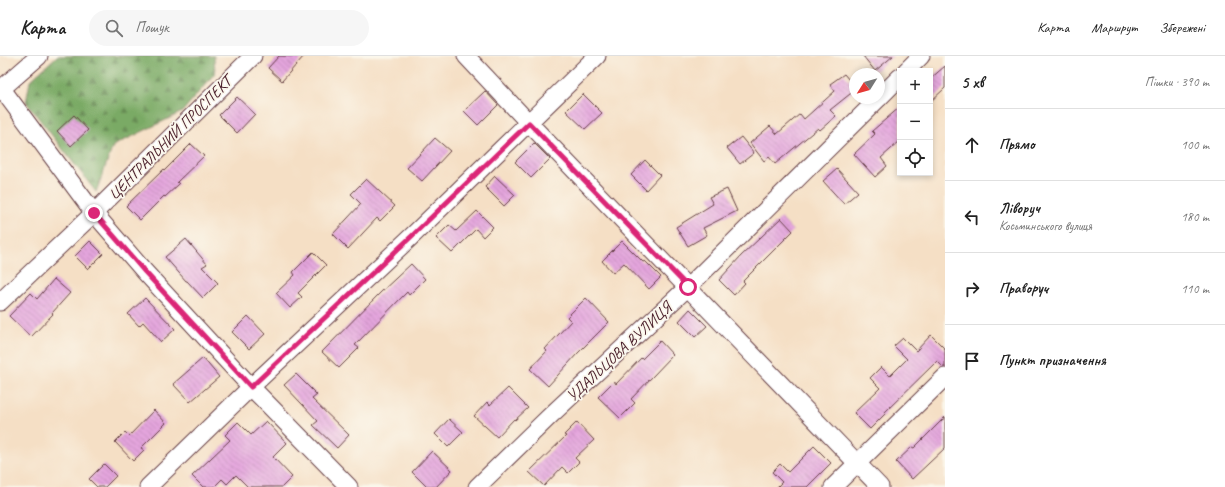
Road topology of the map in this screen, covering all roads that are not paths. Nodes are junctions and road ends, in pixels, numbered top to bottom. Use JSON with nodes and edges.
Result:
{"nodes":[{"id":1,"x":39,"y":56,"type":"edge"},
{"id":2,"x":253,"y":56,"type":"edge"},
{"id":3,"x":466,"y":56,"type":"edge"},
{"id":4,"x":597,"y":56,"type":"edge"},
{"id":5,"x":921,"y":56,"type":"edge"},
{"id":6,"x":909,"y":68,"type":"edge"},
{"id":7,"x":897,"y":80,"type":"edge"},
{"id":8,"x":1,"y":89,"type":"edge"},
{"id":9,"x":885,"y":92,"type":"edge"},
{"id":10,"x":873,"y":104,"type":"edge"},
{"id":11,"x":529,"y":123,"type":"junction"},
{"id":12,"x":94,"y":213,"type":"junction"},
{"id":13,"x":688,"y":287,"type":"junction"},
{"id":14,"x":0,"y":302,"type":"edge"},
{"id":15,"x":945,"y":377,"type":"edge"},
{"id":16,"x":251,"y":387,"type":"junction"},
{"id":17,"x":857,"y":463,"type":"junction"},
{"id":18,"x":148,"y":487,"type":"edge"},
{"id":19,"x":349,"y":487,"type":"edge"},
{"id":20,"x":477,"y":487,"type":"edge"},
{"id":21,"x":833,"y":487,"type":"edge"},
{"id":22,"x":880,"y":487,"type":"edge"}],
"edges":[{"from":1,"to":8,"type":"street"},
{"from":2,"to":12,"type":"street","name":"ЦЕНТРАЛЬНИЙ ПРОСПЕКТ"},
{"from":3,"to":11,"type":"street"},
{"from":4,"to":11,"type":"street"},
{"from":5,"to":6,"type":"street"},
{"from":7,"to":9,"type":"street","name":"УДАЛЬЦОВА ВУЛИЦЯ"},
{"from":8,"to":12,"type":"street"},
{"from":10,"to":13,"type":"street","name":"УДАЛЬЦОВА ВУЛИЦЯ"},
{"from":11,"to":13,"type":"street"},
{"from":11,"to":16,"type":"street"},
{"from":12,"to":14,"type":"street","name":"ЦЕНТРАЛЬНИЙ ПРОСПЕКТ"},
{"from":12,"to":16,"type":"street"},
{"from":13,"to":17,"type":"street"},
{"from":13,"to":20,"type":"street","name":"УДАЛЬЦОВА ВУЛИЦЯ"},
{"from":15,"to":17,"type":"street"},
{"from":16,"to":18,"type":"street"},
{"from":16,"to":19,"type":"street"},
{"from":17,"to":21,"type":"street"},
{"from":17,"to":22,"type":"street"}]}
